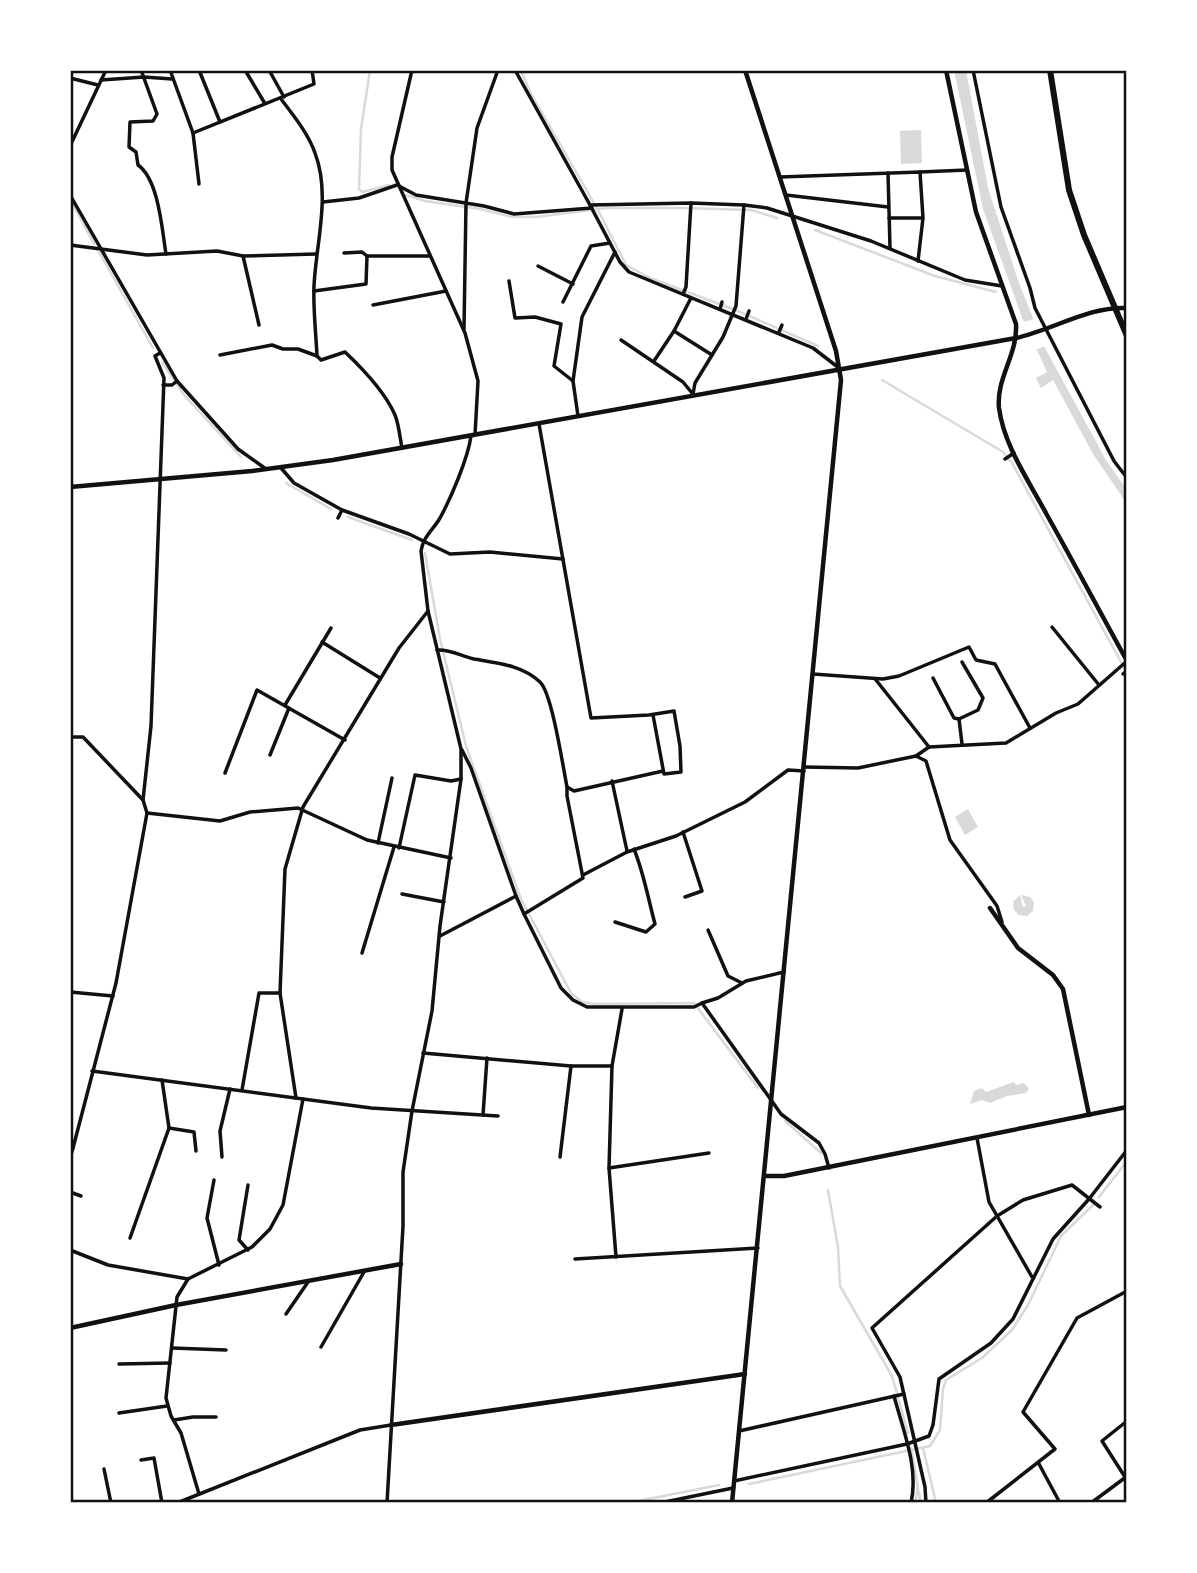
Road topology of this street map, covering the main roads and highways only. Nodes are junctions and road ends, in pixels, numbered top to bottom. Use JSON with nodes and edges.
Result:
{"nodes":[{"id":1,"x":1050,"y":70,"type":"edge"},
{"id":2,"x":1127,"y":335,"type":"edge"}],
"edges":[{"from":1,"to":2,"type":"main road"}]}
